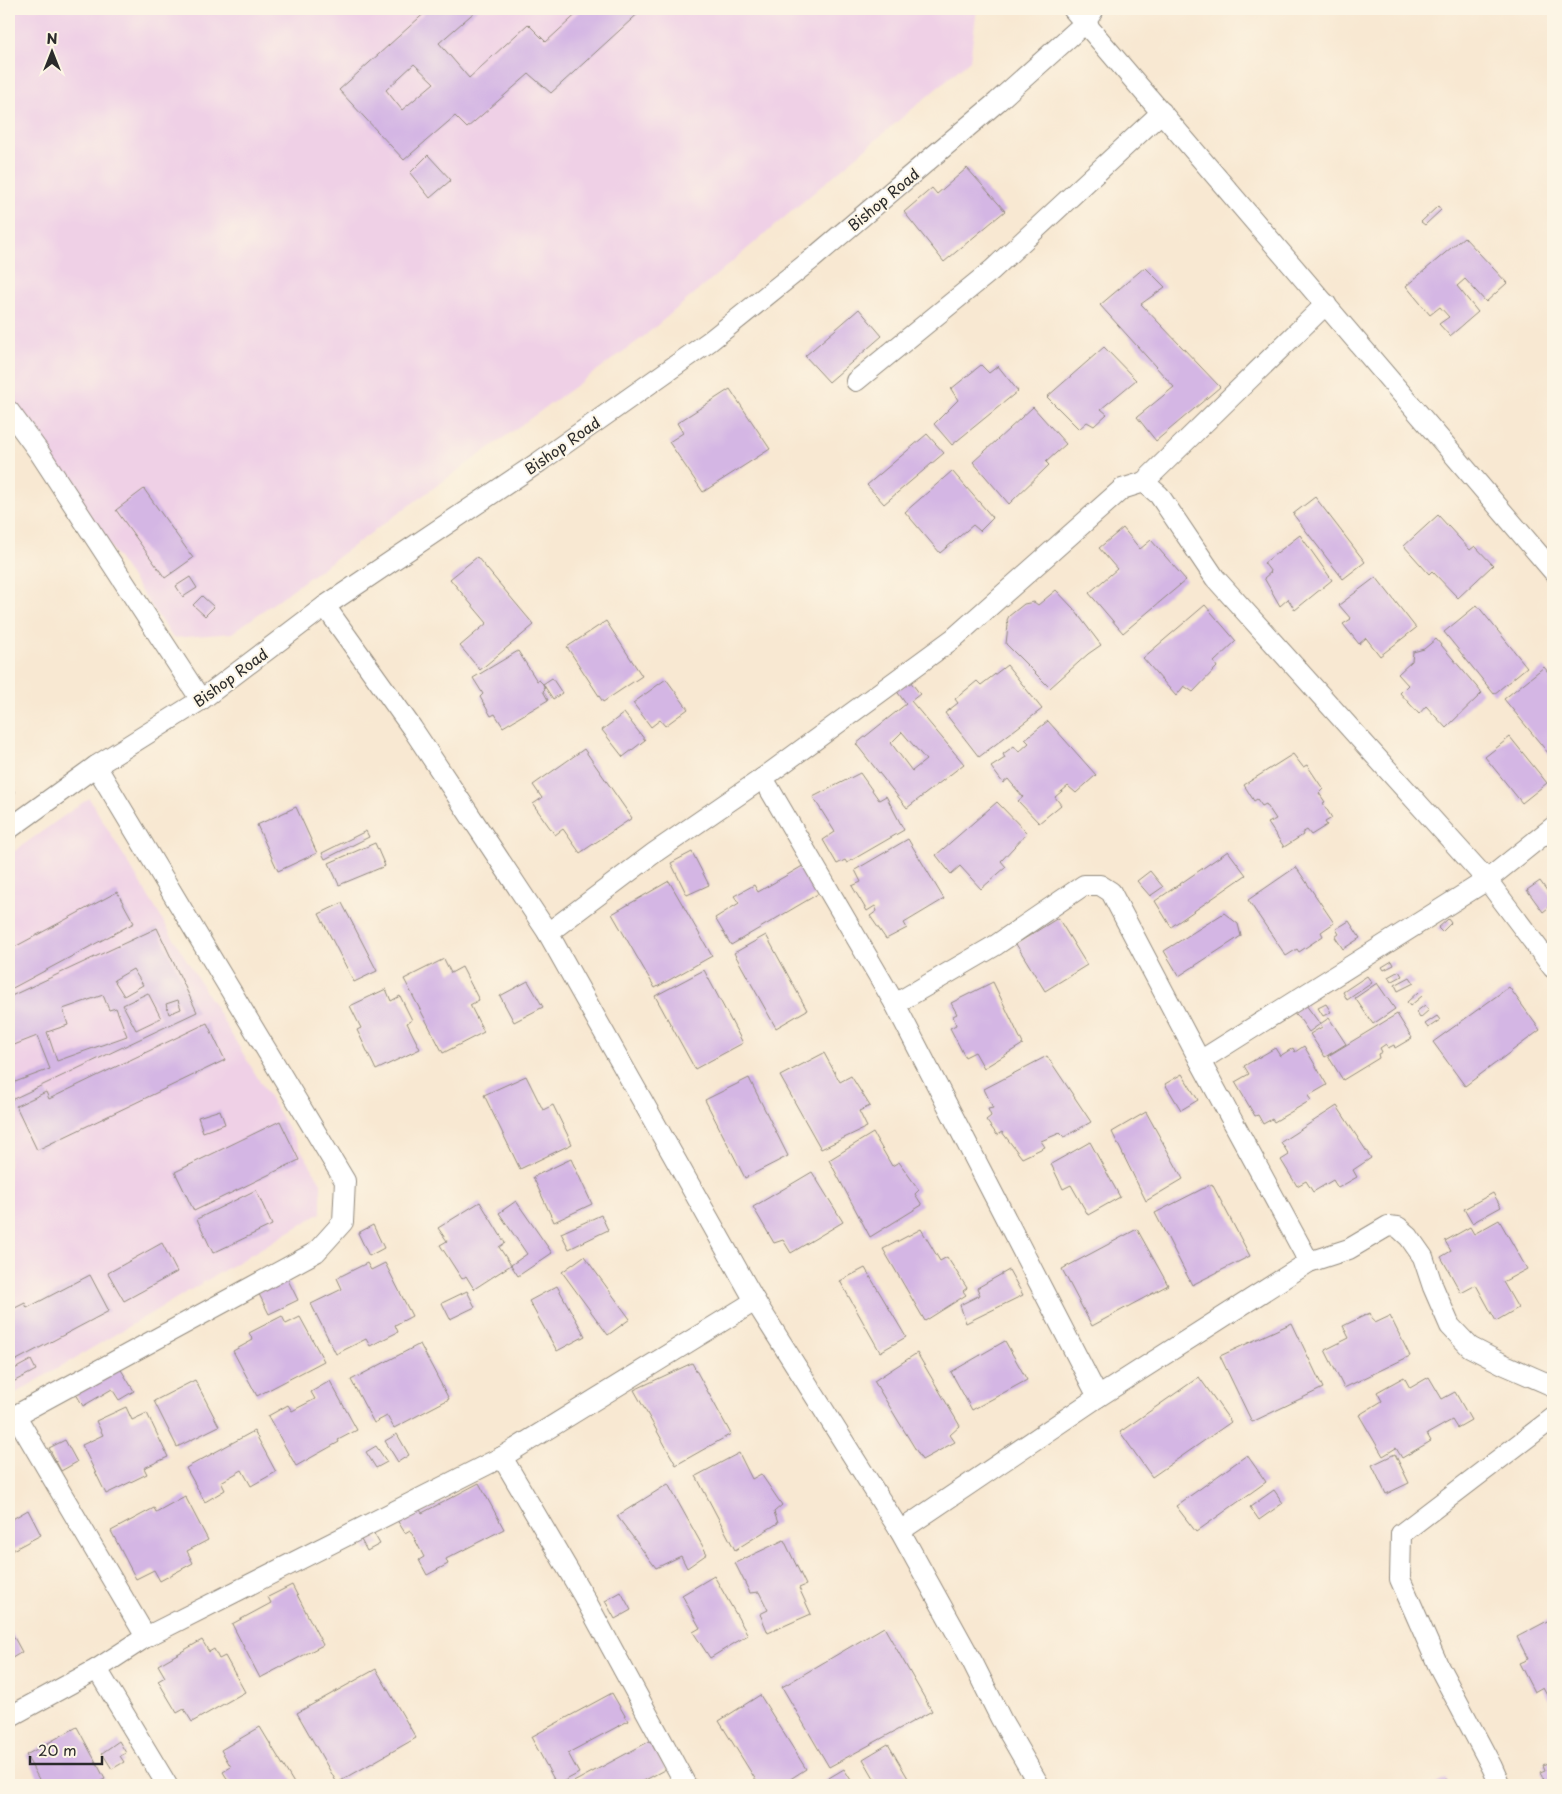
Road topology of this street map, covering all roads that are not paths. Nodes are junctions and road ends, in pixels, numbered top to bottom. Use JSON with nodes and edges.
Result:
{"nodes":[{"id":1,"x":1084,"y":13,"type":"edge"},
{"id":2,"x":1162,"y":112,"type":"junction"},
{"id":3,"x":1326,"y":304,"type":"junction"},
{"id":4,"x":856,"y":381,"type":"dead end"},
{"id":5,"x":9,"y":410,"type":"edge"},
{"id":6,"x":1144,"y":482,"type":"junction"},
{"id":7,"x":1553,"y":571,"type":"edge"},
{"id":8,"x":325,"y":606,"type":"junction"},
{"id":9,"x":201,"y":700,"type":"junction"},
{"id":10,"x":96,"y":766,"type":"junction"},
{"id":11,"x":763,"y":778,"type":"junction"},
{"id":12,"x":1553,"y":827,"type":"edge"},
{"id":13,"x":9,"y":829,"type":"edge"},
{"id":14,"x":1487,"y":880,"type":"junction"},
{"id":15,"x":548,"y":933,"type":"junction"},
{"id":16,"x":1553,"y":968,"type":"edge"},
{"id":17,"x":895,"y":1004,"type":"junction"},
{"id":18,"x":1200,"y":1061,"type":"junction"},
{"id":19,"x":1310,"y":1262,"type":"junction"},
{"id":20,"x":755,"y":1301,"type":"junction"},
{"id":21,"x":1553,"y":1386,"type":"edge"},
{"id":22,"x":1098,"y":1396,"type":"junction"},
{"id":23,"x":12,"y":1417,"type":"edge"},
{"id":24,"x":1553,"y":1418,"type":"edge"},
{"id":25,"x":502,"y":1457,"type":"junction"},
{"id":26,"x":900,"y":1531,"type":"junction"},
{"id":27,"x":146,"y":1637,"type":"junction"},
{"id":28,"x":97,"y":1670,"type":"junction"},
{"id":29,"x":9,"y":1717,"type":"edge"},
{"id":30,"x":167,"y":1785,"type":"edge"},
{"id":31,"x":686,"y":1785,"type":"edge"},
{"id":32,"x":1039,"y":1785,"type":"edge"},
{"id":33,"x":1500,"y":1785,"type":"edge"}],
"edges":[{"from":1,"to":2,"type":"street"},
{"from":1,"to":8,"type":"street","name":"Bishop Road"},
{"from":2,"to":3,"type":"street"},
{"from":2,"to":4,"type":"street"},
{"from":3,"to":6,"type":"street"},
{"from":3,"to":7,"type":"street"},
{"from":5,"to":9,"type":"street"},
{"from":6,"to":11,"type":"street"},
{"from":6,"to":14,"type":"street"},
{"from":8,"to":9,"type":"street","name":"Bishop Road"},
{"from":8,"to":15,"type":"street"},
{"from":9,"to":10,"type":"street","name":"Bishop Road"},
{"from":10,"to":13,"type":"street","name":"Bishop Road"},
{"from":10,"to":23,"type":"street"},
{"from":11,"to":15,"type":"street"},
{"from":11,"to":17,"type":"street"},
{"from":12,"to":14,"type":"street"},
{"from":14,"to":16,"type":"street"},
{"from":14,"to":18,"type":"street"},
{"from":15,"to":20,"type":"street"},
{"from":17,"to":18,"type":"street"},
{"from":17,"to":22,"type":"street"},
{"from":18,"to":19,"type":"street"},
{"from":19,"to":21,"type":"street"},
{"from":19,"to":22,"type":"street"},
{"from":20,"to":25,"type":"street"},
{"from":20,"to":26,"type":"street"},
{"from":22,"to":26,"type":"street"},
{"from":23,"to":27,"type":"street"},
{"from":24,"to":33,"type":"street"},
{"from":25,"to":27,"type":"street"},
{"from":25,"to":31,"type":"street"},
{"from":26,"to":32,"type":"street"},
{"from":27,"to":28,"type":"street"},
{"from":28,"to":29,"type":"street"},
{"from":28,"to":30,"type":"street"}]}
